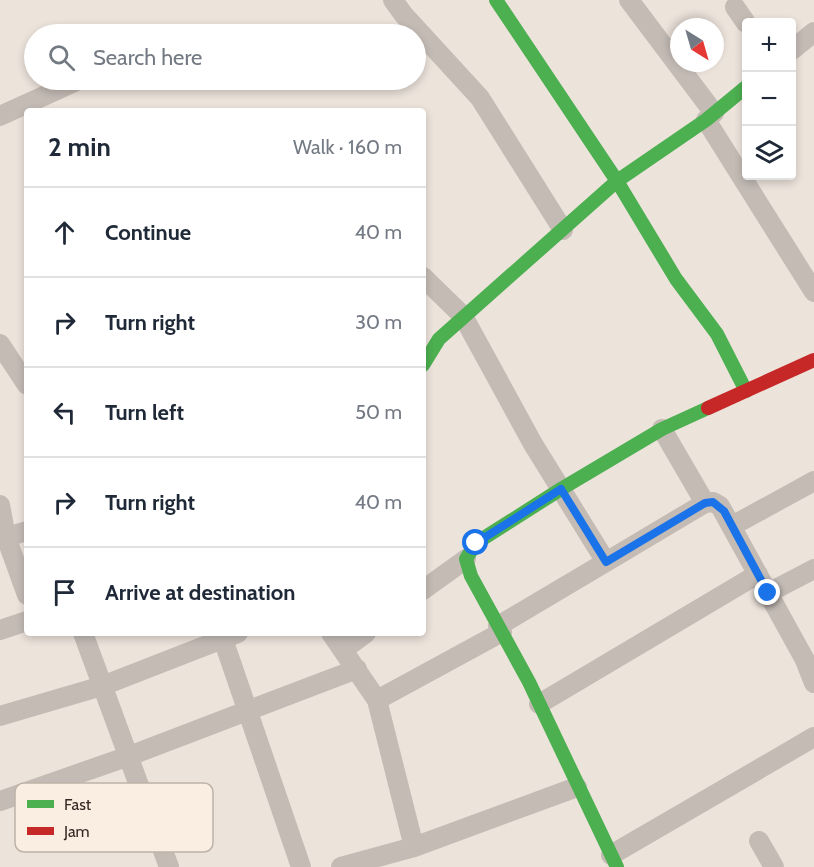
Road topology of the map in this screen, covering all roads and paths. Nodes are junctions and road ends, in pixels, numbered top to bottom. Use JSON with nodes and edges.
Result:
{"nodes":[{"id":1,"x":393,"y":0,"type":"edge"},
{"id":2,"x":496,"y":0,"type":"edge"},
{"id":3,"x":629,"y":0,"type":"edge"},
{"id":4,"x":411,"y":24,"type":"edge"},
{"id":5,"x":814,"y":32,"type":"edge"},
{"id":6,"x":426,"y":40,"type":"edge"},
{"id":7,"x":796,"y":47,"type":"edge"},
{"id":8,"x":57,"y":90,"type":"edge"},
{"id":9,"x":742,"y":91,"type":"edge"},
{"id":10,"x":0,"y":116,"type":"edge"},
{"id":11,"x":710,"y":116,"type":"junction"},
{"id":12,"x":617,"y":181,"type":"junction"},
{"id":13,"x":562,"y":230,"type":"junction"},
{"id":14,"x":426,"y":280,"type":"edge"},
{"id":15,"x":814,"y":292,"type":"edge"},
{"id":16,"x":463,"y":316,"type":"junction"},
{"id":17,"x":0,"y":344,"type":"edge"},
{"id":18,"x":426,"y":354,"type":"edge"},
{"id":19,"x":814,"y":360,"type":"edge"},
{"id":20,"x":24,"y":380,"type":"edge"},
{"id":21,"x":746,"y":391,"type":"junction"},
{"id":22,"x":662,"y":429,"type":"junction"},
{"id":23,"x":814,"y":481,"type":"edge"},
{"id":24,"x":561,"y":489,"type":"junction"},
{"id":25,"x":705,"y":503,"type":"junction"},
{"id":26,"x":0,"y":506,"type":"edge"},
{"id":27,"x":732,"y":526,"type":"junction"},
{"id":28,"x":24,"y":532,"type":"edge"},
{"id":29,"x":3,"y":538,"type":"edge"},
{"id":30,"x":466,"y":559,"type":"junction"},
{"id":31,"x":606,"y":562,"type":"junction"},
{"id":32,"x":814,"y":569,"type":"edge"},
{"id":33,"x":759,"y":574,"type":"junction"},
{"id":34,"x":24,"y":588,"type":"edge"},
{"id":35,"x":426,"y":588,"type":"edge"},
{"id":36,"x":768,"y":593,"type":"junction"},
{"id":37,"x":24,"y":622,"type":"edge"},
{"id":38,"x":500,"y":629,"type":"junction"},
{"id":39,"x":0,"y":630,"type":"edge"},
{"id":40,"x":84,"y":636,"type":"edge"},
{"id":41,"x":231,"y":636,"type":"edge"},
{"id":42,"x":333,"y":636,"type":"edge"},
{"id":43,"x":362,"y":636,"type":"edge"},
{"id":44,"x":344,"y":650,"type":"junction"},
{"id":45,"x":809,"y":658,"type":"edge"},
{"id":46,"x":357,"y":669,"type":"junction"},
{"id":47,"x":814,"y":683,"type":"edge"},
{"id":48,"x":102,"y":686,"type":"junction"},
{"id":49,"x":377,"y":700,"type":"junction"},
{"id":50,"x":539,"y":704,"type":"junction"},
{"id":51,"x":248,"y":711,"type":"junction"},
{"id":52,"x":0,"y":716,"type":"edge"},
{"id":53,"x":814,"y":737,"type":"edge"},
{"id":54,"x":129,"y":756,"type":"junction"},
{"id":55,"x":52,"y":783,"type":"edge"},
{"id":56,"x":139,"y":783,"type":"edge"},
{"id":57,"x":577,"y":787,"type":"junction"},
{"id":58,"x":15,"y":796,"type":"edge"},
{"id":59,"x":0,"y":801,"type":"edge"},
{"id":60,"x":759,"y":842,"type":"dead end"},
{"id":61,"x":414,"y":847,"type":"junction"},
{"id":62,"x":164,"y":852,"type":"edge"},
{"id":63,"x":614,"y":861,"type":"edge"},
{"id":64,"x":169,"y":867,"type":"edge"},
{"id":65,"x":301,"y":867,"type":"edge"},
{"id":66,"x":341,"y":867,"type":"edge"},
{"id":67,"x":774,"y":867,"type":"edge"}],
"edges":[{"from":1,"to":4,"type":"street"},
{"from":2,"to":12,"type":"street"},
{"from":3,"to":11,"type":"street"},
{"from":5,"to":7,"type":"street"},
{"from":6,"to":13,"type":"street"},
{"from":8,"to":10,"type":"street"},
{"from":9,"to":11,"type":"street"},
{"from":11,"to":12,"type":"street"},
{"from":11,"to":15,"type":"street"},
{"from":12,"to":13,"type":"street"},
{"from":12,"to":21,"type":"street"},
{"from":13,"to":16,"type":"street"},
{"from":14,"to":16,"type":"street"},
{"from":16,"to":18,"type":"street"},
{"from":16,"to":24,"type":"street"},
{"from":17,"to":20,"type":"street"},
{"from":19,"to":21,"type":"street"},
{"from":21,"to":22,"type":"street"},
{"from":22,"to":24,"type":"street"},
{"from":22,"to":25,"type":"street"},
{"from":23,"to":27,"type":"street"},
{"from":24,"to":30,"type":"street"},
{"from":24,"to":31,"type":"street"},
{"from":25,"to":27,"type":"street"},
{"from":25,"to":31,"type":"street"},
{"from":26,"to":29,"type":"street"},
{"from":27,"to":33,"type":"street"},
{"from":28,"to":29,"type":"street"},
{"from":29,"to":34,"type":"street"},
{"from":30,"to":35,"type":"street"},
{"from":30,"to":38,"type":"street"},
{"from":31,"to":38,"type":"street"},
{"from":32,"to":36,"type":"street"},
{"from":33,"to":36,"type":"street"},
{"from":33,"to":50,"type":"street"},
{"from":36,"to":45,"type":"street"},
{"from":37,"to":39,"type":"street"},
{"from":38,"to":49,"type":"street"},
{"from":38,"to":50,"type":"street"},
{"from":40,"to":48,"type":"street"},
{"from":41,"to":48,"type":"street"},
{"from":41,"to":51,"type":"street"},
{"from":42,"to":44,"type":"street"},
{"from":43,"to":44,"type":"street"},
{"from":44,"to":46,"type":"street"},
{"from":45,"to":47,"type":"street"},
{"from":46,"to":49,"type":"street"},
{"from":46,"to":51,"type":"street"},
{"from":48,"to":52,"type":"street"},
{"from":48,"to":54,"type":"street"},
{"from":49,"to":61,"type":"street"},
{"from":50,"to":57,"type":"street"},
{"from":51,"to":54,"type":"street"},
{"from":51,"to":65,"type":"street"},
{"from":53,"to":63,"type":"street"},
{"from":54,"to":55,"type":"street"},
{"from":54,"to":56,"type":"street"},
{"from":57,"to":61,"type":"street"},
{"from":57,"to":63,"type":"street"},
{"from":58,"to":59,"type":"street"},
{"from":60,"to":67,"type":"street"},
{"from":61,"to":66,"type":"street"},
{"from":62,"to":64,"type":"street"}]}
